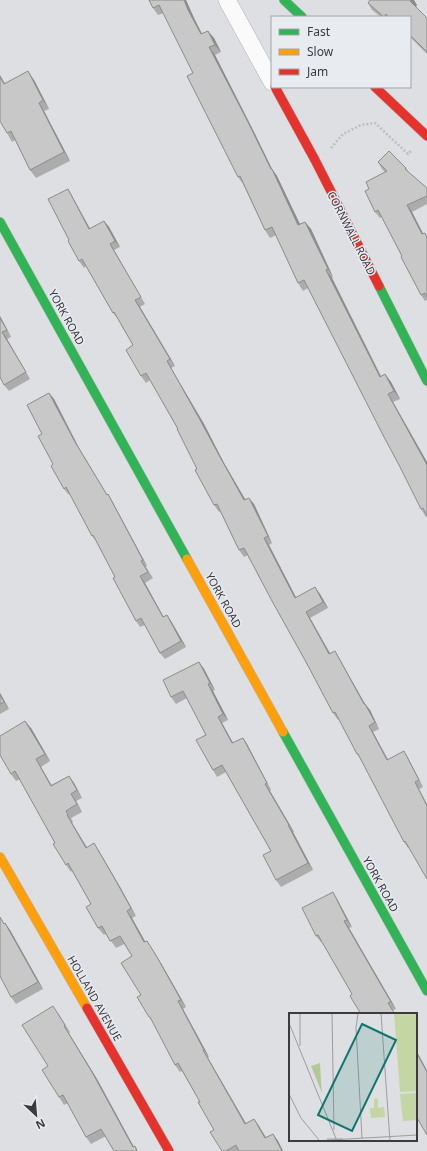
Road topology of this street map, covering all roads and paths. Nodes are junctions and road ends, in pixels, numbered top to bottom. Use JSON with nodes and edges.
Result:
{"nodes":[{"id":1,"x":227,"y":0,"type":"edge"},
{"id":2,"x":284,"y":0,"type":"edge"},
{"id":3,"x":301,"y":16,"type":"edge"},
{"id":4,"x":271,"y":80,"type":"edge"},
{"id":5,"x":276,"y":88,"type":"edge"},
{"id":6,"x":376,"y":88,"type":"edge"},
{"id":7,"x":427,"y":136,"type":"edge"},
{"id":8,"x":315,"y":160,"type":"junction"},
{"id":9,"x":0,"y":222,"type":"edge"},
{"id":10,"x":427,"y":381,"type":"edge"},
{"id":11,"x":0,"y":857,"type":"edge"},
{"id":12,"x":427,"y":991,"type":"edge"},
{"id":13,"x":169,"y":1151,"type":"edge"}],
"edges":[{"from":1,"to":4,"type":"street"},
{"from":2,"to":3,"type":"main road"},
{"from":5,"to":8,"type":"main road","name":"CORNWALL ROAD"},
{"from":6,"to":7,"type":"main road"},
{"from":7,"to":8,"type":"path"},
{"from":8,"to":10,"type":"main road","name":"CORNWALL ROAD"},
{"from":9,"to":12,"type":"main road","name":"YORK ROAD"},
{"from":11,"to":13,"type":"main road","name":"HOLLAND AVENUE"}]}
